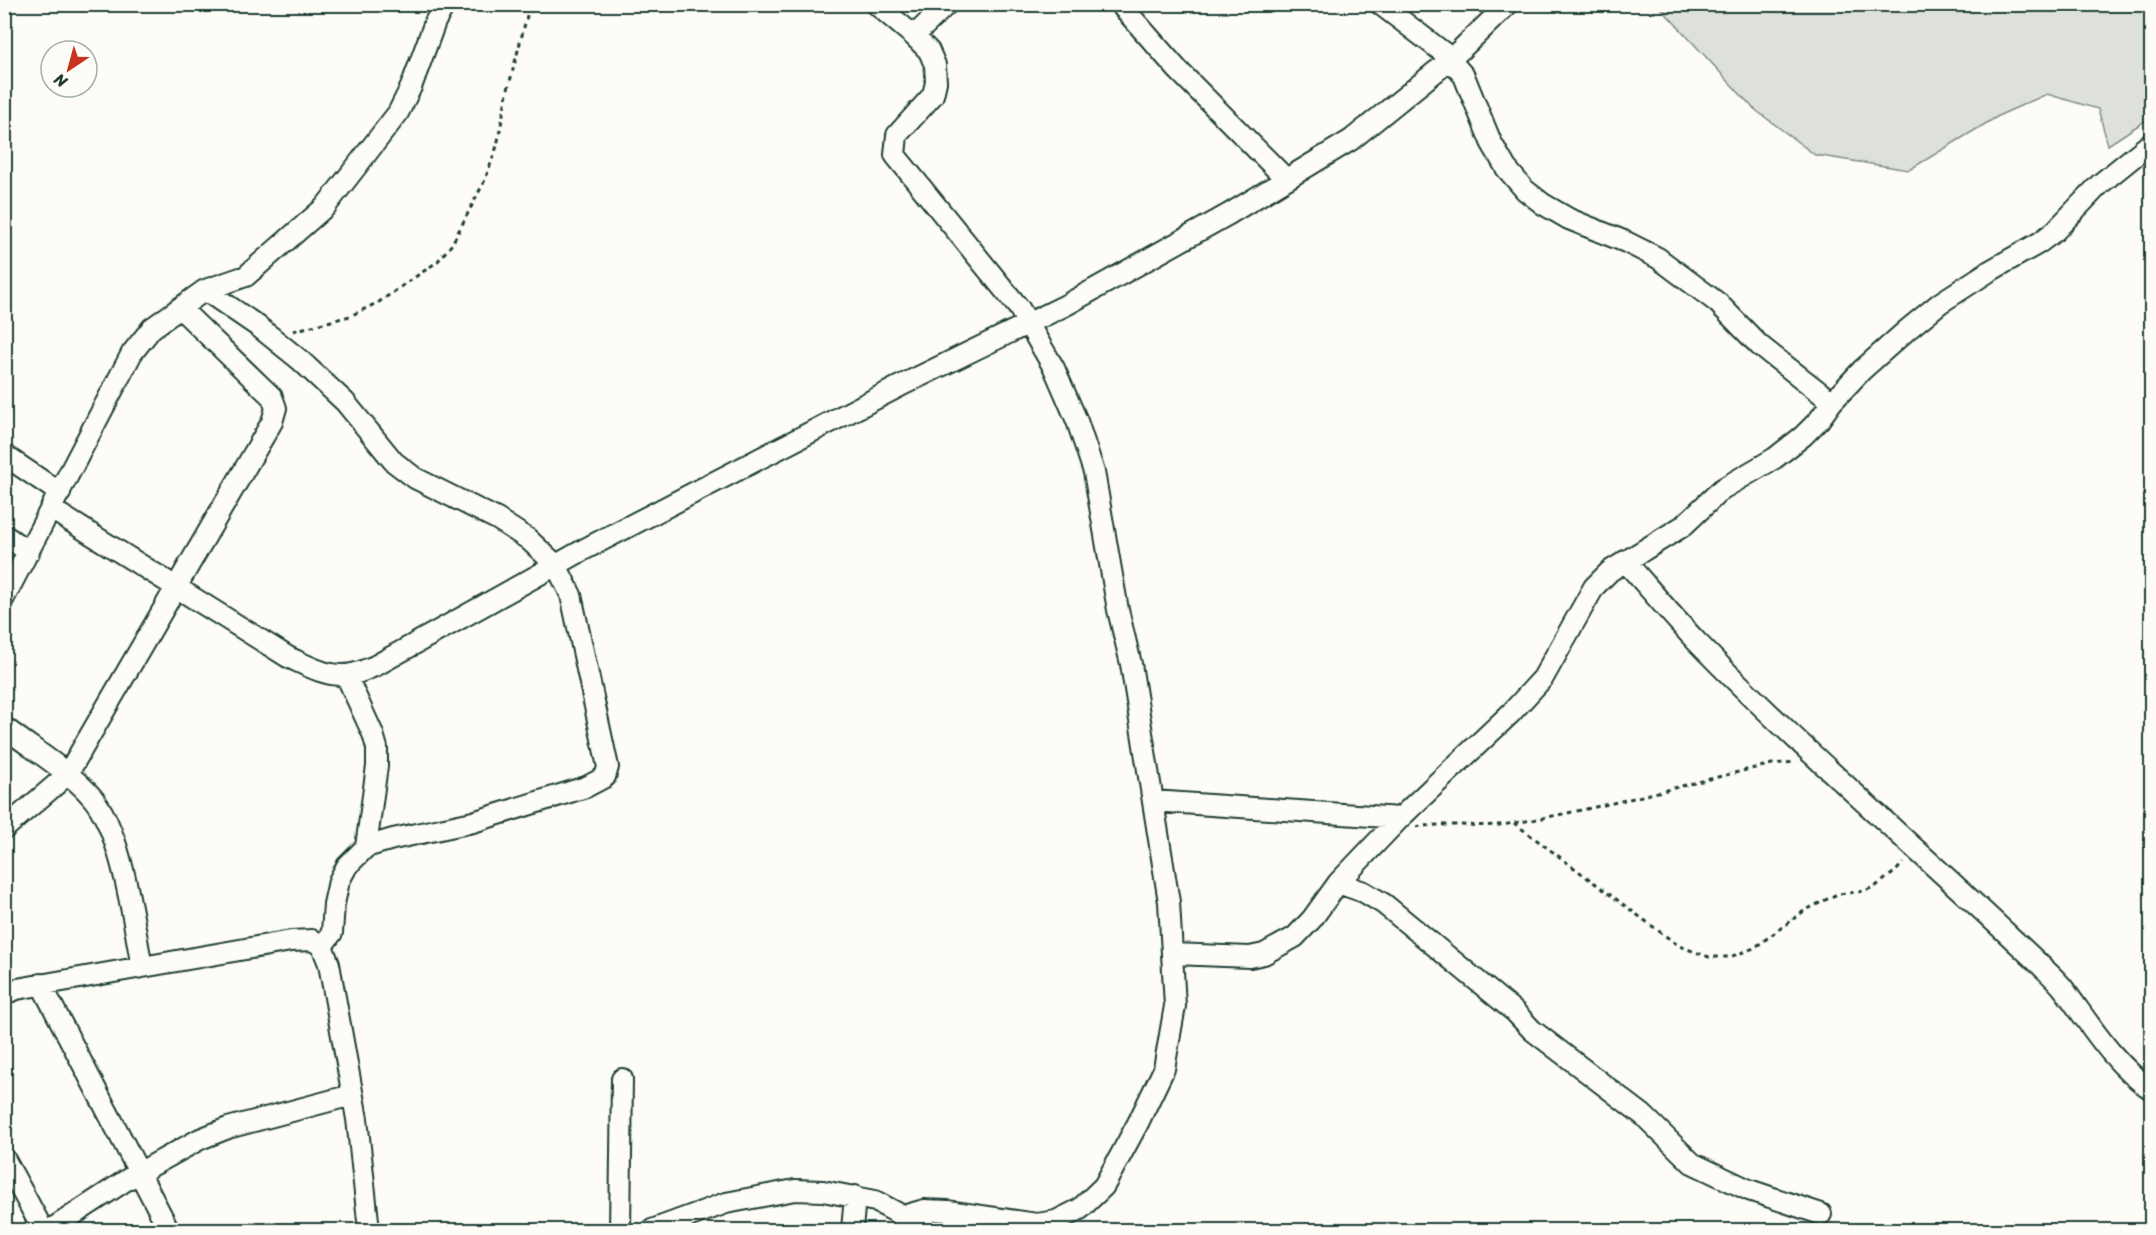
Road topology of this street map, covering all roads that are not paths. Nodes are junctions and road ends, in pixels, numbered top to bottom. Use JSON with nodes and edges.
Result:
{"nodes":[{"id":1,"x":445,"y":4,"type":"edge"},
{"id":2,"x":876,"y":4,"type":"edge"},
{"id":3,"x":947,"y":4,"type":"edge"},
{"id":4,"x":1120,"y":4,"type":"edge"},
{"id":5,"x":1380,"y":4,"type":"edge"},
{"id":6,"x":1503,"y":6,"type":"edge"},
{"id":7,"x":914,"y":36,"type":"junction"},
{"id":8,"x":1450,"y":60,"type":"junction"},
{"id":9,"x":2149,"y":147,"type":"edge"},
{"id":10,"x":1286,"y":179,"type":"junction"},
{"id":11,"x":206,"y":291,"type":"junction"},
{"id":12,"x":180,"y":308,"type":"junction"},
{"id":13,"x":1027,"y":322,"type":"junction"},
{"id":14,"x":1832,"y":402,"type":"junction"},
{"id":15,"x":4,"y":455,"type":"edge"},
{"id":16,"x":55,"y":501,"type":"junction"},
{"id":17,"x":4,"y":535,"type":"edge"},
{"id":18,"x":29,"y":552,"type":"junction"},
{"id":19,"x":1625,"y":561,"type":"junction"},
{"id":20,"x":556,"y":565,"type":"junction"},
{"id":21,"x":176,"y":587,"type":"junction"},
{"id":22,"x":4,"y":598,"type":"edge"},
{"id":23,"x":346,"y":675,"type":"junction"},
{"id":24,"x":4,"y":727,"type":"edge"},
{"id":25,"x":67,"y":775,"type":"junction"},
{"id":26,"x":1153,"y":801,"type":"junction"},
{"id":27,"x":1394,"y":825,"type":"junction"},
{"id":28,"x":4,"y":829,"type":"edge"},
{"id":29,"x":366,"y":847,"type":"junction"},
{"id":30,"x":1338,"y":883,"type":"junction"},
{"id":31,"x":322,"y":946,"type":"junction"},
{"id":32,"x":1173,"y":954,"type":"junction"},
{"id":33,"x":142,"y":967,"type":"junction"},
{"id":34,"x":40,"y":984,"type":"junction"},
{"id":35,"x":4,"y":994,"type":"edge"},
{"id":36,"x":622,"y":1079,"type":"dead end"},
{"id":37,"x":2151,"y":1090,"type":"edge"},
{"id":38,"x":352,"y":1095,"type":"junction"},
{"id":39,"x":4,"y":1158,"type":"edge"},
{"id":40,"x":139,"y":1172,"type":"junction"},
{"id":41,"x":855,"y":1196,"type":"junction"},
{"id":42,"x":1821,"y":1214,"type":"dead end"},
{"id":43,"x":903,"y":1216,"type":"junction"},
{"id":44,"x":43,"y":1230,"type":"edge"},
{"id":45,"x":50,"y":1230,"type":"edge"},
{"id":46,"x":169,"y":1230,"type":"edge"},
{"id":47,"x":369,"y":1230,"type":"edge"},
{"id":48,"x":620,"y":1230,"type":"edge"},
{"id":49,"x":652,"y":1230,"type":"edge"},
{"id":50,"x":852,"y":1230,"type":"edge"},
{"id":51,"x":929,"y":1230,"type":"edge"}],
"edges":[{"from":1,"to":11,"type":"street"},
{"from":2,"to":7,"type":"street"},
{"from":3,"to":7,"type":"street"},
{"from":4,"to":10,"type":"street"},
{"from":5,"to":8,"type":"street"},
{"from":6,"to":8,"type":"street"},
{"from":7,"to":13,"type":"street"},
{"from":8,"to":10,"type":"street"},
{"from":8,"to":14,"type":"street"},
{"from":9,"to":14,"type":"street"},
{"from":10,"to":13,"type":"street"},
{"from":11,"to":12,"type":"street"},
{"from":11,"to":20,"type":"street"},
{"from":12,"to":16,"type":"street"},
{"from":12,"to":21,"type":"street"},
{"from":13,"to":20,"type":"street"},
{"from":13,"to":26,"type":"street"},
{"from":14,"to":19,"type":"street"},
{"from":15,"to":16,"type":"street"},
{"from":16,"to":18,"type":"street"},
{"from":16,"to":21,"type":"street"},
{"from":17,"to":18,"type":"street"},
{"from":18,"to":22,"type":"street"},
{"from":19,"to":27,"type":"street"},
{"from":19,"to":37,"type":"street"},
{"from":20,"to":23,"type":"street"},
{"from":20,"to":29,"type":"street"},
{"from":21,"to":23,"type":"street"},
{"from":21,"to":25,"type":"street"},
{"from":23,"to":29,"type":"street"},
{"from":24,"to":25,"type":"street"},
{"from":25,"to":28,"type":"street"},
{"from":25,"to":33,"type":"street"},
{"from":26,"to":27,"type":"street"},
{"from":26,"to":32,"type":"street"},
{"from":27,"to":30,"type":"street"},
{"from":29,"to":31,"type":"street"},
{"from":30,"to":32,"type":"street"},
{"from":30,"to":42,"type":"street"},
{"from":31,"to":33,"type":"street"},
{"from":31,"to":38,"type":"street"},
{"from":32,"to":43,"type":"street"},
{"from":33,"to":34,"type":"street"},
{"from":34,"to":35,"type":"street"},
{"from":34,"to":40,"type":"street"},
{"from":36,"to":48,"type":"street"},
{"from":38,"to":40,"type":"street"},
{"from":38,"to":47,"type":"street"},
{"from":39,"to":44,"type":"street"},
{"from":40,"to":45,"type":"street"},
{"from":40,"to":46,"type":"street"},
{"from":41,"to":43,"type":"street"},
{"from":41,"to":49,"type":"street"},
{"from":41,"to":50,"type":"street"},
{"from":43,"to":51,"type":"street"}]}
